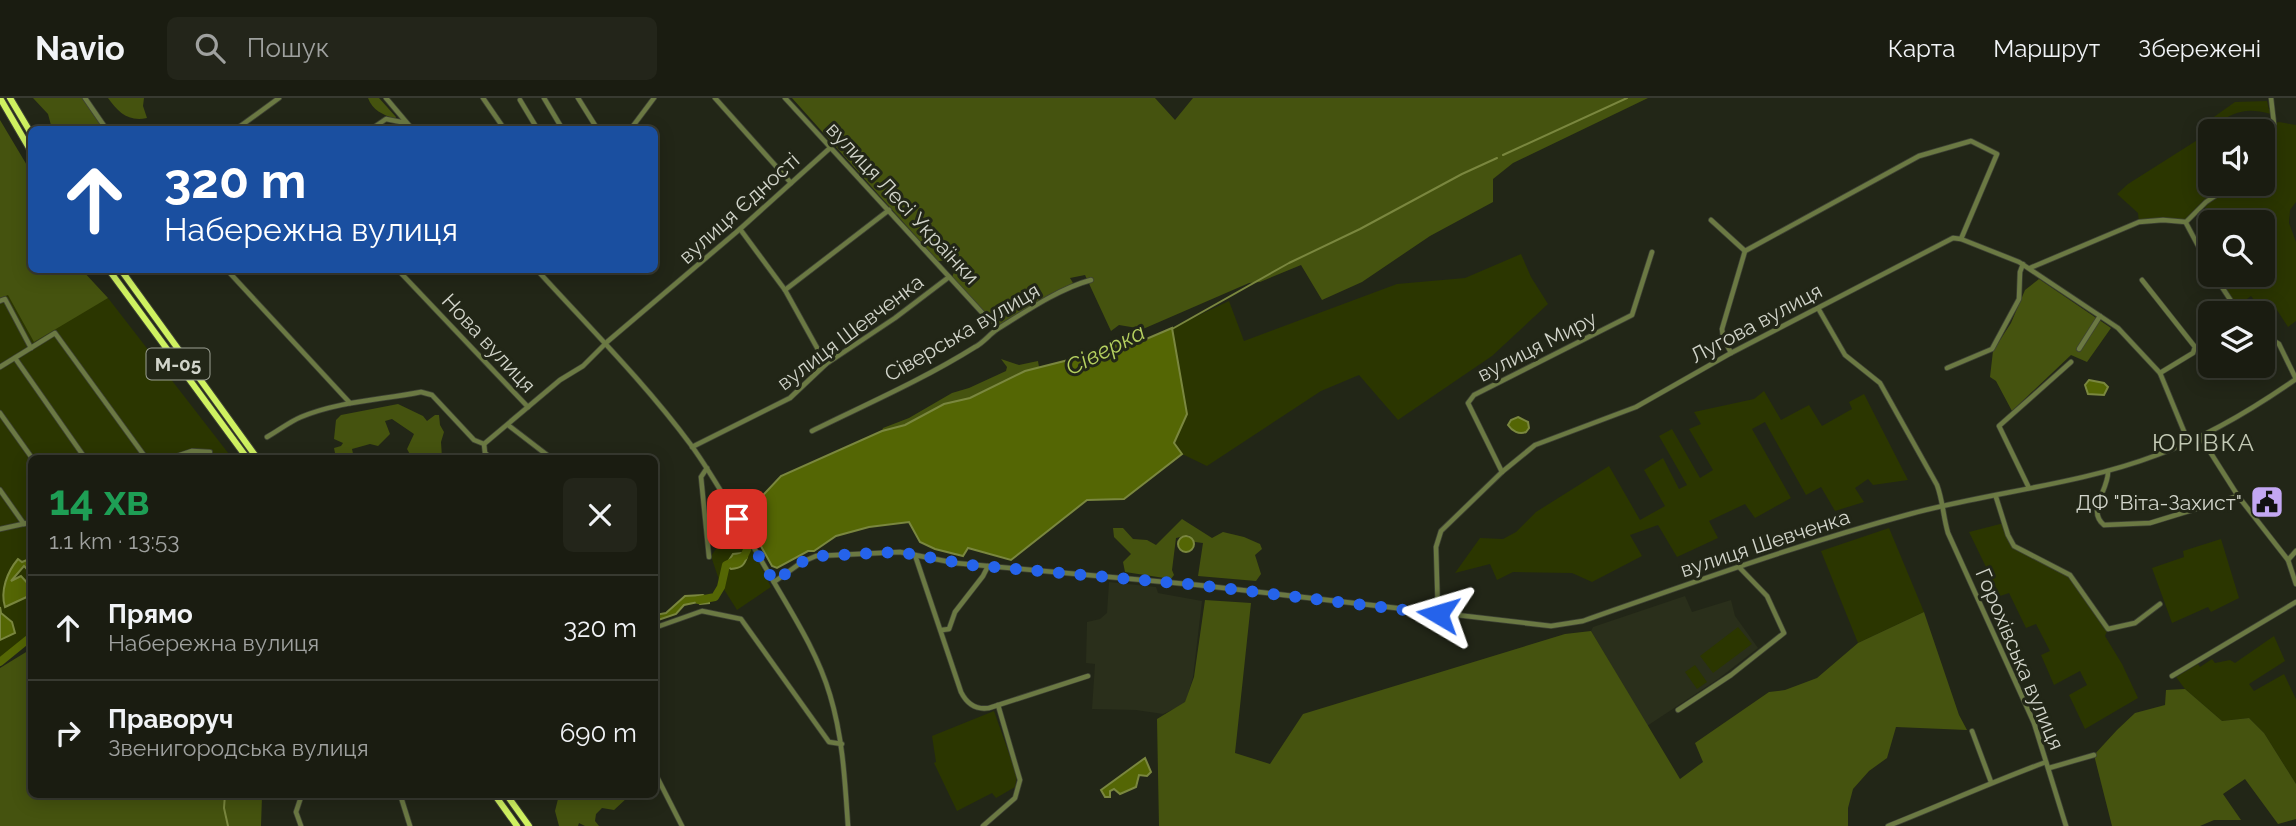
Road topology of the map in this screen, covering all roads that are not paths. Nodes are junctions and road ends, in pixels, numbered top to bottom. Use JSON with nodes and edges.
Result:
{"nodes":[{"id":1,"x":0,"y":98,"type":"edge"},
{"id":2,"x":10,"y":98,"type":"edge"},
{"id":3,"x":85,"y":98,"type":"edge"},
{"id":4,"x":279,"y":98,"type":"edge"},
{"id":5,"x":386,"y":98,"type":"edge"},
{"id":6,"x":483,"y":98,"type":"edge"},
{"id":7,"x":544,"y":98,"type":"edge"},
{"id":8,"x":578,"y":98,"type":"edge"},
{"id":9,"x":654,"y":98,"type":"edge"},
{"id":10,"x":715,"y":98,"type":"edge"},
{"id":11,"x":785,"y":98,"type":"edge"},
{"id":12,"x":2271,"y":98,"type":"edge"},
{"id":13,"x":520,"y":100,"type":"dead end"},
{"id":14,"x":2273,"y":119,"type":"edge"},
{"id":15,"x":407,"y":123,"type":"junction"},
{"id":16,"x":104,"y":126,"type":"edge"},
{"id":17,"x":240,"y":126,"type":"edge"},
{"id":18,"x":376,"y":126,"type":"edge"},
{"id":19,"x":410,"y":126,"type":"edge"},
{"id":20,"x":502,"y":126,"type":"edge"},
{"id":21,"x":536,"y":126,"type":"edge"},
{"id":22,"x":561,"y":126,"type":"edge"},
{"id":23,"x":596,"y":126,"type":"edge"},
{"id":24,"x":632,"y":126,"type":"edge"},
{"id":25,"x":28,"y":128,"type":"edge"},
{"id":26,"x":28,"y":146,"type":"edge"},
{"id":27,"x":830,"y":148,"type":"junction"},
{"id":28,"x":791,"y":183,"type":"junction"},
{"id":29,"x":2215,"y":196,"type":"edge"},
{"id":30,"x":889,"y":210,"type":"junction"},
{"id":31,"x":1711,"y":220,"type":"dead end"},
{"id":32,"x":2186,"y":222,"type":"junction"},
{"id":33,"x":740,"y":229,"type":"junction"},
{"id":34,"x":1961,"y":239,"type":"junction"},
{"id":35,"x":2198,"y":245,"type":"edge"},
{"id":36,"x":1745,"y":251,"type":"junction"},
{"id":37,"x":1652,"y":252,"type":"dead end"},
{"id":38,"x":2023,"y":264,"type":"junction"},
{"id":39,"x":2030,"y":268,"type":"junction"},
{"id":40,"x":111,"y":273,"type":"edge"},
{"id":41,"x":123,"y":273,"type":"edge"},
{"id":42,"x":230,"y":273,"type":"edge"},
{"id":43,"x":401,"y":273,"type":"edge"},
{"id":44,"x":540,"y":273,"type":"edge"},
{"id":45,"x":950,"y":277,"type":"junction"},
{"id":46,"x":2142,"y":279,"type":"dead end"},
{"id":47,"x":1091,"y":280,"type":"dead end"},
{"id":48,"x":785,"y":290,"type":"junction"},
{"id":49,"x":3,"y":300,"type":"edge"},
{"id":50,"x":1818,"y":308,"type":"junction"},
{"id":51,"x":2100,"y":316,"type":"junction"},
{"id":52,"x":997,"y":330,"type":"junction"},
{"id":53,"x":2275,"y":342,"type":"edge"},
{"id":54,"x":605,"y":345,"type":"junction"},
{"id":55,"x":31,"y":348,"type":"junction"},
{"id":56,"x":2079,"y":349,"type":"dead end"},
{"id":57,"x":1731,"y":353,"type":"junction"},
{"id":58,"x":15,"y":358,"type":"junction"},
{"id":59,"x":2071,"y":362,"type":"dead end"},
{"id":60,"x":826,"y":364,"type":"junction"},
{"id":61,"x":0,"y":367,"type":"edge"},
{"id":62,"x":1947,"y":368,"type":"dead end"},
{"id":63,"x":2160,"y":373,"type":"junction"},
{"id":64,"x":2296,"y":379,"type":"edge"},
{"id":65,"x":350,"y":403,"type":"junction"},
{"id":66,"x":528,"y":407,"type":"junction"},
{"id":67,"x":0,"y":414,"type":"edge"},
{"id":68,"x":508,"y":425,"type":"junction"},
{"id":69,"x":812,"y":431,"type":"dead end"},
{"id":70,"x":2200,"y":436,"type":"junction"},
{"id":71,"x":267,"y":437,"type":"dead end"},
{"id":72,"x":2188,"y":441,"type":"junction"},
{"id":73,"x":484,"y":443,"type":"junction"},
{"id":74,"x":692,"y":447,"type":"junction"},
{"id":75,"x":210,"y":452,"type":"dead end"},
{"id":76,"x":30,"y":455,"type":"edge"},
{"id":77,"x":83,"y":455,"type":"edge"},
{"id":78,"x":144,"y":455,"type":"edge"},
{"id":79,"x":180,"y":455,"type":"edge"},
{"id":80,"x":245,"y":455,"type":"edge"},
{"id":81,"x":255,"y":455,"type":"edge"},
{"id":82,"x":487,"y":455,"type":"edge"},
{"id":83,"x":547,"y":455,"type":"edge"},
{"id":84,"x":707,"y":468,"type":"junction"},
{"id":85,"x":2108,"y":471,"type":"junction"},
{"id":86,"x":1502,"y":472,"type":"junction"},
{"id":87,"x":2029,"y":488,"type":"junction"},
{"id":88,"x":0,"y":490,"type":"edge"},
{"id":89,"x":1996,"y":496,"type":"junction"},
{"id":90,"x":2238,"y":496,"type":"junction"},
{"id":91,"x":1943,"y":506,"type":"junction"},
{"id":92,"x":28,"y":523,"type":"edge"},
{"id":93,"x":24,"y":524,"type":"junction"},
{"id":94,"x":0,"y":529,"type":"edge"},
{"id":95,"x":2296,"y":551,"type":"edge"},
{"id":96,"x":915,"y":555,"type":"junction"},
{"id":97,"x":709,"y":557,"type":"dead end"},
{"id":98,"x":2288,"y":560,"type":"junction"},
{"id":99,"x":988,"y":566,"type":"junction"},
{"id":100,"x":1739,"y":567,"type":"junction"},
{"id":101,"x":774,"y":582,"type":"junction"},
{"id":102,"x":2296,"y":584,"type":"edge"},
{"id":103,"x":2296,"y":602,"type":"edge"},
{"id":104,"x":2160,"y":604,"type":"dead end"},
{"id":105,"x":1438,"y":614,"type":"junction"},
{"id":106,"x":658,"y":627,"type":"edge"},
{"id":107,"x":942,"y":630,"type":"junction"},
{"id":108,"x":1088,"y":676,"type":"dead end"},
{"id":109,"x":2172,"y":676,"type":"dead end"},
{"id":110,"x":998,"y":705,"type":"junction"},
{"id":111,"x":1678,"y":710,"type":"dead end"},
{"id":112,"x":1972,"y":732,"type":"dead end"},
{"id":113,"x":842,"y":744,"type":"junction"},
{"id":114,"x":2094,"y":755,"type":"dead end"},
{"id":115,"x":2046,"y":762,"type":"junction"},
{"id":116,"x":2049,"y":768,"type":"junction"},
{"id":117,"x":658,"y":779,"type":"edge"},
{"id":118,"x":1991,"y":782,"type":"junction"},
{"id":119,"x":301,"y":798,"type":"edge"},
{"id":120,"x":401,"y":798,"type":"edge"},
{"id":121,"x":497,"y":798,"type":"edge"},
{"id":122,"x":509,"y":798,"type":"edge"},
{"id":123,"x":301,"y":826,"type":"edge"},
{"id":124,"x":410,"y":826,"type":"edge"},
{"id":125,"x":517,"y":826,"type":"edge"},
{"id":126,"x":529,"y":826,"type":"edge"},
{"id":127,"x":682,"y":826,"type":"edge"},
{"id":128,"x":848,"y":826,"type":"edge"},
{"id":129,"x":983,"y":826,"type":"edge"},
{"id":130,"x":1888,"y":826,"type":"edge"},
{"id":131,"x":2066,"y":826,"type":"edge"}],
"edges":[{"from":1,"to":26,"type":"highway"},
{"from":2,"to":25,"type":"highway"},
{"from":3,"to":16,"type":"street"},
{"from":4,"to":17,"type":"street"},
{"from":5,"to":15,"type":"street"},
{"from":6,"to":20,"type":"street"},
{"from":7,"to":22,"type":"street"},
{"from":8,"to":23,"type":"street"},
{"from":9,"to":24,"type":"street"},
{"from":10,"to":28,"type":"street"},
{"from":11,"to":27,"type":"street","name":"вулиця Лесі Українки"},
{"from":12,"to":14,"type":"street"},
{"from":13,"to":21,"type":"street"},
{"from":15,"to":18,"type":"street"},
{"from":15,"to":19,"type":"street"},
{"from":27,"to":28,"type":"street","name":"вулиця Єдності"},
{"from":27,"to":30,"type":"street","name":"вулиця Лесі Українки"},
{"from":28,"to":33,"type":"street","name":"вулиця Єдності"},
{"from":29,"to":32,"type":"street"},
{"from":30,"to":45,"type":"street","name":"вулиця Лесі Українки"},
{"from":30,"to":48,"type":"street"},
{"from":31,"to":36,"type":"street"},
{"from":32,"to":35,"type":"street"},
{"from":32,"to":39,"type":"street"},
{"from":33,"to":48,"type":"street"},
{"from":33,"to":54,"type":"street","name":"вулиця Єдності"},
{"from":34,"to":36,"type":"street"},
{"from":34,"to":38,"type":"street"},
{"from":34,"to":50,"type":"street","name":"Лугова вулиця"},
{"from":36,"to":57,"type":"street"},
{"from":37,"to":86,"type":"street","name":"вулиця Миру"},
{"from":38,"to":39,"type":"street"},
{"from":38,"to":62,"type":"street"},
{"from":39,"to":51,"type":"street"},
{"from":40,"to":80,"type":"highway","number":"М-05"},
{"from":41,"to":81,"type":"highway","number":"М-05"},
{"from":42,"to":65,"type":"street"},
{"from":43,"to":66,"type":"street","name":"Нова вулиця"},
{"from":44,"to":54,"type":"street"},
{"from":45,"to":52,"type":"street","name":"вулиця Лесі Українки"},
{"from":45,"to":60,"type":"street","name":"вулиця Шевченка"},
{"from":46,"to":63,"type":"street"},
{"from":47,"to":52,"type":"street","name":"Сіверська вулиця"},
{"from":48,"to":60,"type":"street"},
{"from":49,"to":55,"type":"street"},
{"from":50,"to":57,"type":"street","name":"Лугова вулиця"},
{"from":50,"to":91,"type":"street","name":"Горохівська вулиця"},
{"from":51,"to":56,"type":"street"},
{"from":51,"to":63,"type":"street"},
{"from":52,"to":69,"type":"street","name":"Сіверська вулиця"},
{"from":53,"to":64,"type":"street"},
{"from":54,"to":66,"type":"street","name":"Нова вулиця"},
{"from":54,"to":74,"type":"street"},
{"from":55,"to":58,"type":"street"},
{"from":55,"to":78,"type":"street"},
{"from":57,"to":86,"type":"street","name":"Лугова вулиця"},
{"from":58,"to":61,"type":"street"},
{"from":58,"to":77,"type":"street"},
{"from":59,"to":87,"type":"street"},
{"from":60,"to":74,"type":"street","name":"вулиця Шевченка"},
{"from":63,"to":72,"type":"street"},
{"from":64,"to":70,"type":"street","name":"вулиця Шевченка"},
{"from":65,"to":71,"type":"street"},
{"from":65,"to":73,"type":"street"},
{"from":66,"to":68,"type":"street","name":"Нова вулиця"},
{"from":67,"to":76,"type":"street"},
{"from":68,"to":73,"type":"street","name":"Нова вулиця"},
{"from":68,"to":83,"type":"street","name":"Нова вулиця"},
{"from":70,"to":72,"type":"street","name":"вулиця Шевченка"},
{"from":70,"to":90,"type":"street"},
{"from":72,"to":85,"type":"street","name":"вулиця Шевченка"},
{"from":73,"to":82,"type":"street"},
{"from":74,"to":84,"type":"street"},
{"from":75,"to":79,"type":"street"},
{"from":84,"to":97,"type":"street"},
{"from":84,"to":101,"type":"street"},
{"from":85,"to":87,"type":"street","name":"вулиця Шевченка"},
{"from":85,"to":90,"type":"street"},
{"from":86,"to":105,"type":"street","name":"Лугова вулиця"},
{"from":87,"to":89,"type":"street","name":"вулиця Шевченка"},
{"from":88,"to":93,"type":"street"},
{"from":89,"to":91,"type":"street","name":"вулиця Шевченка"},
{"from":89,"to":104,"type":"street"},
{"from":90,"to":98,"type":"street"},
{"from":91,"to":100,"type":"street","name":"вулиця Шевченка"},
{"from":91,"to":115,"type":"street","name":"Горохівська вулиця"},
{"from":92,"to":93,"type":"street"},
{"from":93,"to":94,"type":"street"},
{"from":95,"to":98,"type":"street"},
{"from":96,"to":99,"type":"street","name":"вулиця Шевченка"},
{"from":96,"to":101,"type":"street","name":"вулиця Шевченка"},
{"from":96,"to":107,"type":"street"},
{"from":98,"to":102,"type":"street"},
{"from":99,"to":105,"type":"street","name":"вулиця Шевченка"},
{"from":99,"to":107,"type":"street"},
{"from":100,"to":105,"type":"street","name":"вулиця Шевченка"},
{"from":100,"to":111,"type":"street"},
{"from":101,"to":113,"type":"street"},
{"from":103,"to":109,"type":"street"},
{"from":106,"to":113,"type":"street"},
{"from":107,"to":110,"type":"street"},
{"from":108,"to":110,"type":"street"},
{"from":110,"to":129,"type":"street"},
{"from":112,"to":118,"type":"street"},
{"from":113,"to":128,"type":"street"},
{"from":114,"to":116,"type":"street"},
{"from":115,"to":116,"type":"street","name":"Горохівська вулиця"},
{"from":115,"to":118,"type":"street"},
{"from":116,"to":131,"type":"street","name":"Горохівська вулиця"},
{"from":117,"to":127,"type":"street"},
{"from":118,"to":130,"type":"street"},
{"from":119,"to":123,"type":"street"},
{"from":120,"to":124,"type":"street"},
{"from":121,"to":125,"type":"highway"},
{"from":122,"to":126,"type":"highway"}]}
